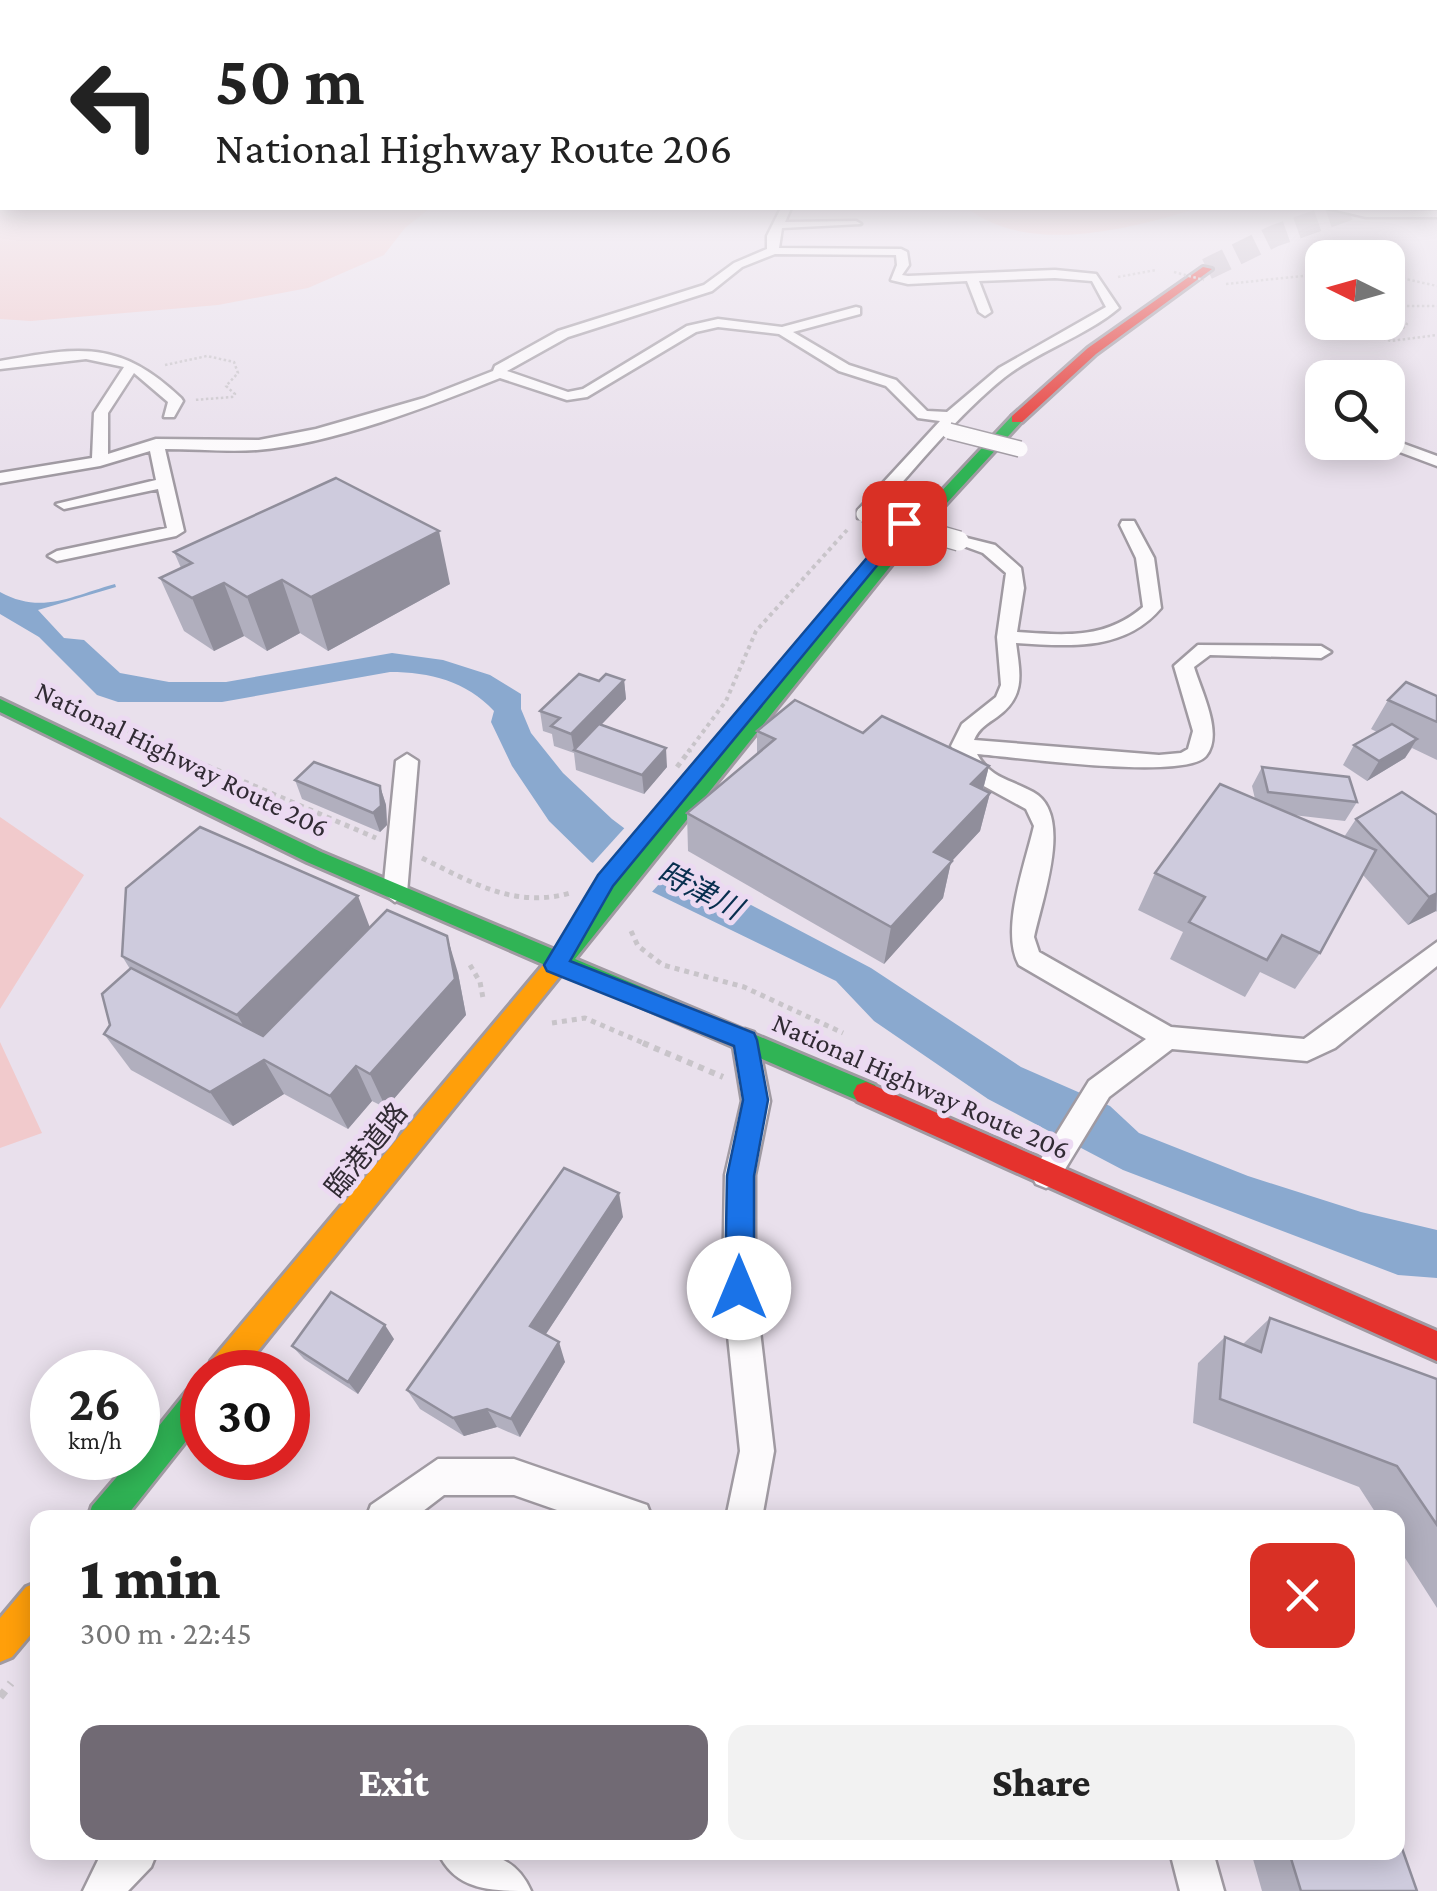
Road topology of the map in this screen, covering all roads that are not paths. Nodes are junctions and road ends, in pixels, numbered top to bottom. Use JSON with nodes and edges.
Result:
{"nodes":[{"id":1,"x":712,"y":285,"type":"edge"},
{"id":2,"x":975,"y":285,"type":"edge"},
{"id":3,"x":1099,"y":285,"type":"edge"},
{"id":4,"x":1183,"y":285,"type":"tunnel mouth"},
{"id":5,"x":653,"y":306,"type":"junction"},
{"id":6,"x":856,"y":310,"type":"dead end"},
{"id":7,"x":985,"y":312,"type":"dead end"},
{"id":8,"x":718,"y":324,"type":"junction"},
{"id":9,"x":782,"y":331,"type":"junction"},
{"id":10,"x":127,"y":362,"type":"junction"},
{"id":11,"x":0,"y":365,"type":"edge"},
{"id":12,"x":500,"y":373,"type":"junction"},
{"id":13,"x":172,"y":407,"type":"road end"},
{"id":14,"x":950,"y":424,"type":"junction"},
{"id":15,"x":156,"y":444,"type":"junction"},
{"id":16,"x":1020,"y":448,"type":"dead end"},
{"id":17,"x":1405,"y":449,"type":"edge"},
{"id":18,"x":100,"y":461,"type":"junction"},
{"id":19,"x":1437,"y":461,"type":"edge"},
{"id":20,"x":0,"y":478,"type":"edge"},
{"id":21,"x":165,"y":483,"type":"junction"},
{"id":22,"x":64,"y":504,"type":"dead end"},
{"id":23,"x":1128,"y":525,"type":"dead end"},
{"id":24,"x":56,"y":556,"type":"dead end"},
{"id":25,"x":1006,"y":637,"type":"junction"},
{"id":26,"x":1320,"y":652,"type":"dead end"},
{"id":27,"x":0,"y":705,"type":"edge"},
{"id":28,"x":962,"y":746,"type":"junction"},
{"id":29,"x":407,"y":761,"type":"dead end"},
{"id":30,"x":395,"y":893,"type":"junction"},
{"id":31,"x":1437,"y":952,"type":"edge"},
{"id":32,"x":556,"y":965,"type":"junction"},
{"id":33,"x":1167,"y":1038,"type":"junction"},
{"id":34,"x":745,"y":1040,"type":"junction"},
{"id":35,"x":1046,"y":1175,"type":"junction"},
{"id":36,"x":1437,"y":1346,"type":"edge"},
{"id":37,"x":240,"y":1350,"type":"edge"},
{"id":38,"x":180,"y":1424,"type":"edge"},
{"id":39,"x":110,"y":1510,"type":"edge"},
{"id":40,"x":395,"y":1510,"type":"edge"},
{"id":41,"x":611,"y":1510,"type":"edge"},
{"id":42,"x":746,"y":1510,"type":"edge"},
{"id":43,"x":30,"y":1609,"type":"edge"},
{"id":44,"x":0,"y":1645,"type":"edge"},
{"id":45,"x":127,"y":1860,"type":"edge"},
{"id":46,"x":469,"y":1860,"type":"edge"},
{"id":47,"x":1193,"y":1860,"type":"edge"},
{"id":48,"x":105,"y":1891,"type":"edge"},
{"id":49,"x":508,"y":1891,"type":"edge"},
{"id":50,"x":1202,"y":1891,"type":"edge"}],
"edges":[{"from":1,"to":5,"type":"street"},
{"from":2,"to":7,"type":"street"},
{"from":3,"to":14,"type":"street"},
{"from":4,"to":32,"type":"main road","name":"臨港道路"},
{"from":5,"to":8,"type":"street"},
{"from":5,"to":12,"type":"street"},
{"from":6,"to":9,"type":"street"},
{"from":8,"to":9,"type":"street"},
{"from":8,"to":12,"type":"street"},
{"from":9,"to":14,"type":"street"},
{"from":10,"to":11,"type":"street"},
{"from":10,"to":13,"type":"street"},
{"from":10,"to":18,"type":"street"},
{"from":12,"to":15,"type":"street"},
{"from":14,"to":16,"type":"street","bridge":true},
{"from":14,"to":25,"type":"street","bridge":true},
{"from":15,"to":18,"type":"street"},
{"from":15,"to":21,"type":"street"},
{"from":17,"to":19,"type":"street"},
{"from":18,"to":20,"type":"street"},
{"from":21,"to":22,"type":"street"},
{"from":21,"to":24,"type":"street"},
{"from":23,"to":25,"type":"street"},
{"from":25,"to":28,"type":"street"},
{"from":26,"to":28,"type":"street"},
{"from":27,"to":30,"type":"main road","name":"National Highway Route 206"},
{"from":28,"to":33,"type":"street"},
{"from":29,"to":30,"type":"street"},
{"from":30,"to":32,"type":"main road","name":"National Highway Route 206"},
{"from":31,"to":33,"type":"street"},
{"from":32,"to":34,"type":"main road","name":"National Highway Route 206"},
{"from":32,"to":37,"type":"main road","name":"臨港道路"},
{"from":33,"to":35,"type":"street"},
{"from":34,"to":35,"type":"main road","name":"National Highway Route 206"},
{"from":34,"to":42,"type":"street"},
{"from":35,"to":36,"type":"main road","name":"National Highway Route 206"},
{"from":38,"to":39,"type":"main road"},
{"from":40,"to":41,"type":"street"},
{"from":43,"to":44,"type":"main road"},
{"from":45,"to":48,"type":"street"},
{"from":46,"to":49,"type":"street"},
{"from":47,"to":50,"type":"street"}]}
